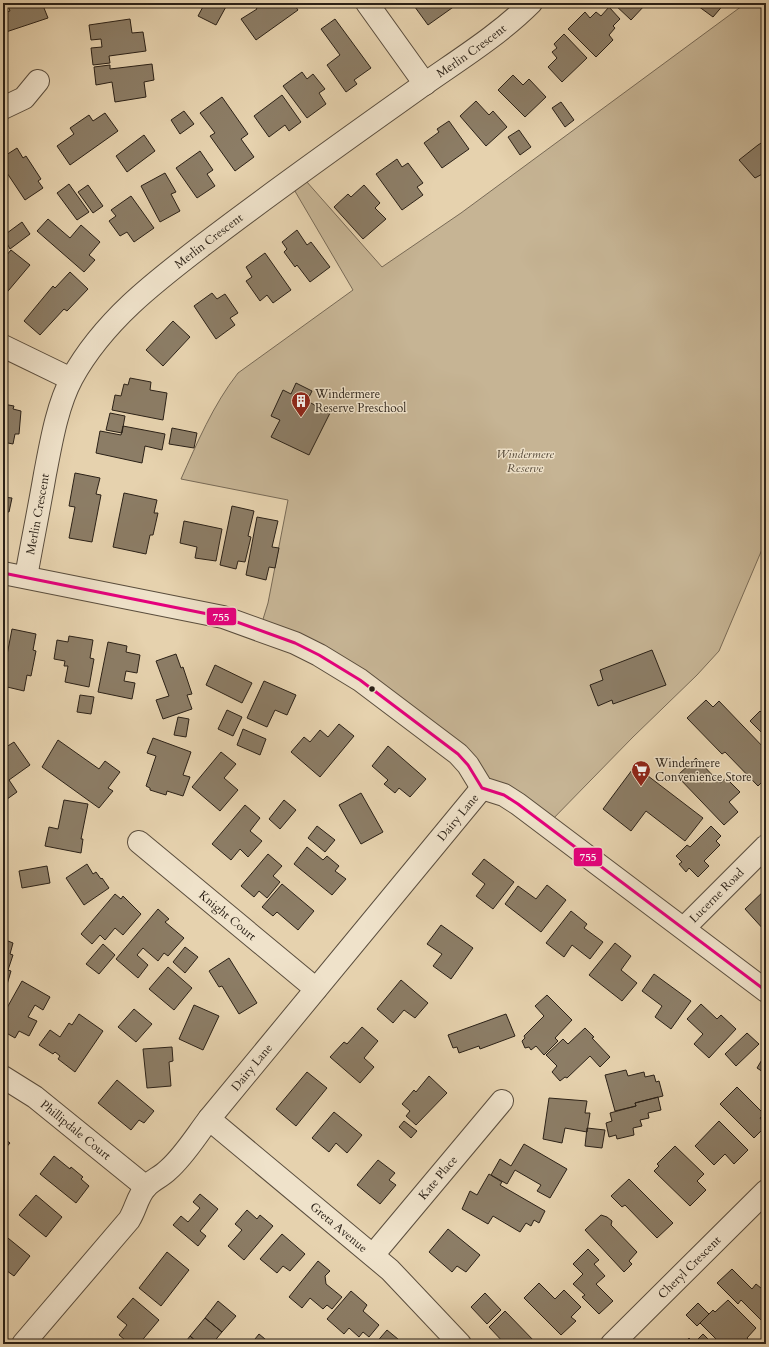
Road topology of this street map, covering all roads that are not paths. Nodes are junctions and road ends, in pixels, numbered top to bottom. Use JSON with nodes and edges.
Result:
{"nodes":[{"id":1,"x":367,"y":3,"type":"edge"},
{"id":2,"x":531,"y":3,"type":"edge"},
{"id":3,"x":38,"y":81,"type":"dead end"},
{"id":4,"x":425,"y":84,"type":"junction"},
{"id":5,"x":3,"y":108,"type":"edge"},
{"id":6,"x":3,"y":346,"type":"edge"},
{"id":7,"x":71,"y":379,"type":"junction"},
{"id":8,"x":3,"y":573,"type":"edge"},
{"id":9,"x":26,"y":577,"type":"junction"},
{"id":10,"x":482,"y":788,"type":"junction"},
{"id":11,"x":139,"y":842,"type":"dead end"},
{"id":12,"x":766,"y":846,"type":"edge"},
{"id":13,"x":684,"y":928,"type":"junction"},
{"id":14,"x":316,"y":989,"type":"junction"},
{"id":15,"x":766,"y":991,"type":"edge"},
{"id":16,"x":3,"y":1077,"type":"edge"},
{"id":17,"x":502,"y":1101,"type":"dead end"},
{"id":18,"x":209,"y":1119,"type":"junction"},
{"id":19,"x":146,"y":1187,"type":"junction"},
{"id":20,"x":766,"y":1190,"type":"edge"},
{"id":21,"x":373,"y":1255,"type":"junction"},
{"id":22,"x":23,"y":1344,"type":"edge"},
{"id":23,"x":460,"y":1344,"type":"edge"},
{"id":24,"x":612,"y":1344,"type":"edge"}],
"edges":[{"from":1,"to":4,"type":"street"},
{"from":2,"to":4,"type":"street","name":"Merlin Crescent"},
{"from":3,"to":5,"type":"street"},
{"from":4,"to":7,"type":"street","name":"Merlin Crescent"},
{"from":6,"to":7,"type":"street"},
{"from":7,"to":9,"type":"street","name":"Merlin Crescent"},
{"from":8,"to":9,"type":"street"},
{"from":9,"to":10,"type":"street"},
{"from":10,"to":13,"type":"street"},
{"from":10,"to":14,"type":"street","name":"Dairy Lane"},
{"from":11,"to":14,"type":"street","name":"Knight Court"},
{"from":12,"to":13,"type":"street","name":"Lucerne Road"},
{"from":13,"to":15,"type":"street"},
{"from":14,"to":18,"type":"street","name":"Dairy Lane"},
{"from":16,"to":19,"type":"street","name":"Phillipdale Court"},
{"from":17,"to":21,"type":"street","name":"Kate Place"},
{"from":18,"to":19,"type":"street","name":"Dairy Lane"},
{"from":18,"to":21,"type":"street","name":"Greta Avenue"},
{"from":19,"to":22,"type":"street","name":"Dairy Lane"},
{"from":20,"to":24,"type":"street","name":"Cheryl Crescent"},
{"from":21,"to":23,"type":"street","name":"Greta Avenue"}]}
